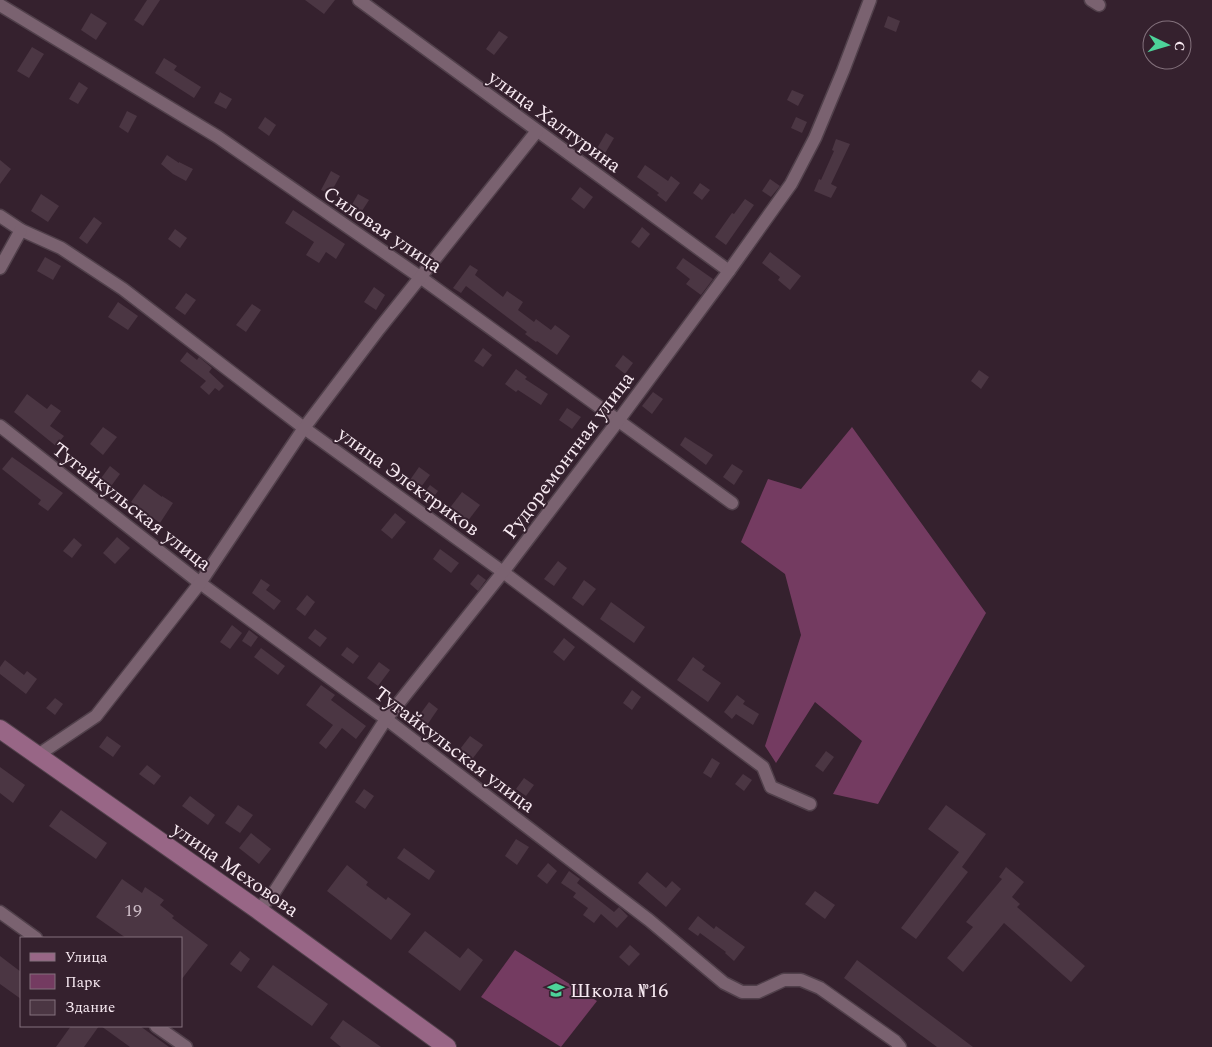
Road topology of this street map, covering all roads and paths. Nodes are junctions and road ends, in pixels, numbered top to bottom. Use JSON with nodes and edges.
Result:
{"nodes":[{"id":1,"x":359,"y":0,"type":"edge"},
{"id":2,"x":870,"y":0,"type":"edge"},
{"id":3,"x":0,"y":6,"type":"edge"},
{"id":4,"x":537,"y":131,"type":"junction"},
{"id":5,"x":0,"y":216,"type":"edge"},
{"id":6,"x":21,"y":230,"type":"junction"},
{"id":7,"x":0,"y":268,"type":"edge"},
{"id":8,"x":729,"y":271,"type":"junction"},
{"id":9,"x":420,"y":277,"type":"junction"},
{"id":10,"x":618,"y":421,"type":"junction"},
{"id":11,"x":0,"y":426,"type":"edge"},
{"id":12,"x":304,"y":428,"type":"junction"},
{"id":13,"x":732,"y":504,"type":"dead end"},
{"id":14,"x":503,"y":572,"type":"junction"},
{"id":15,"x":200,"y":583,"type":"junction"},
{"id":16,"x":386,"y":719,"type":"junction"},
{"id":17,"x":0,"y":729,"type":"edge"},
{"id":18,"x":38,"y":755,"type":"junction"},
{"id":19,"x":810,"y":804,"type":"dead end"},
{"id":20,"x":258,"y":910,"type":"junction"},
{"id":21,"x":0,"y":912,"type":"edge"},
{"id":22,"x":35,"y":937,"type":"edge"},
{"id":23,"x":157,"y":1027,"type":"edge"},
{"id":24,"x":186,"y":1047,"type":"edge"},
{"id":25,"x":447,"y":1047,"type":"edge"},
{"id":26,"x":900,"y":1047,"type":"edge"}],
"edges":[{"from":1,"to":4,"type":"street","name":"улица Халтурина"},
{"from":2,"to":8,"type":"street","name":"Рудоремонтная улица"},
{"from":3,"to":9,"type":"street","name":"Силовая улица"},
{"from":4,"to":8,"type":"street","name":"улица Халтурина"},
{"from":4,"to":9,"type":"street"},
{"from":5,"to":6,"type":"street","name":"улица Электриков"},
{"from":6,"to":7,"type":"street"},
{"from":6,"to":12,"type":"street","name":"улица Электриков"},
{"from":8,"to":10,"type":"street","name":"Рудоремонтная улица"},
{"from":9,"to":10,"type":"street","name":"Силовая улица"},
{"from":9,"to":12,"type":"street"},
{"from":10,"to":13,"type":"street","name":"Силовая улица"},
{"from":10,"to":14,"type":"street","name":"Рудоремонтная улица"},
{"from":11,"to":15,"type":"street","name":"Тугайкульская улица"},
{"from":12,"to":14,"type":"street","name":"улица Электриков"},
{"from":12,"to":15,"type":"street"},
{"from":14,"to":16,"type":"street","name":"Рудоремонтная улица"},
{"from":14,"to":19,"type":"street","name":"улица Электриков"},
{"from":15,"to":16,"type":"street","name":"Тугайкульская улица"},
{"from":15,"to":18,"type":"street"},
{"from":16,"to":20,"type":"street","name":"Рудоремонтная улица"},
{"from":16,"to":26,"type":"street","name":"Тугайкульская улица"},
{"from":17,"to":18,"type":"street","name":"улица Меховова"},
{"from":18,"to":20,"type":"street","name":"улица Меховова"},
{"from":20,"to":25,"type":"street","name":"улица Меховова"},
{"from":21,"to":22,"type":"street"},
{"from":23,"to":24,"type":"street"}]}
